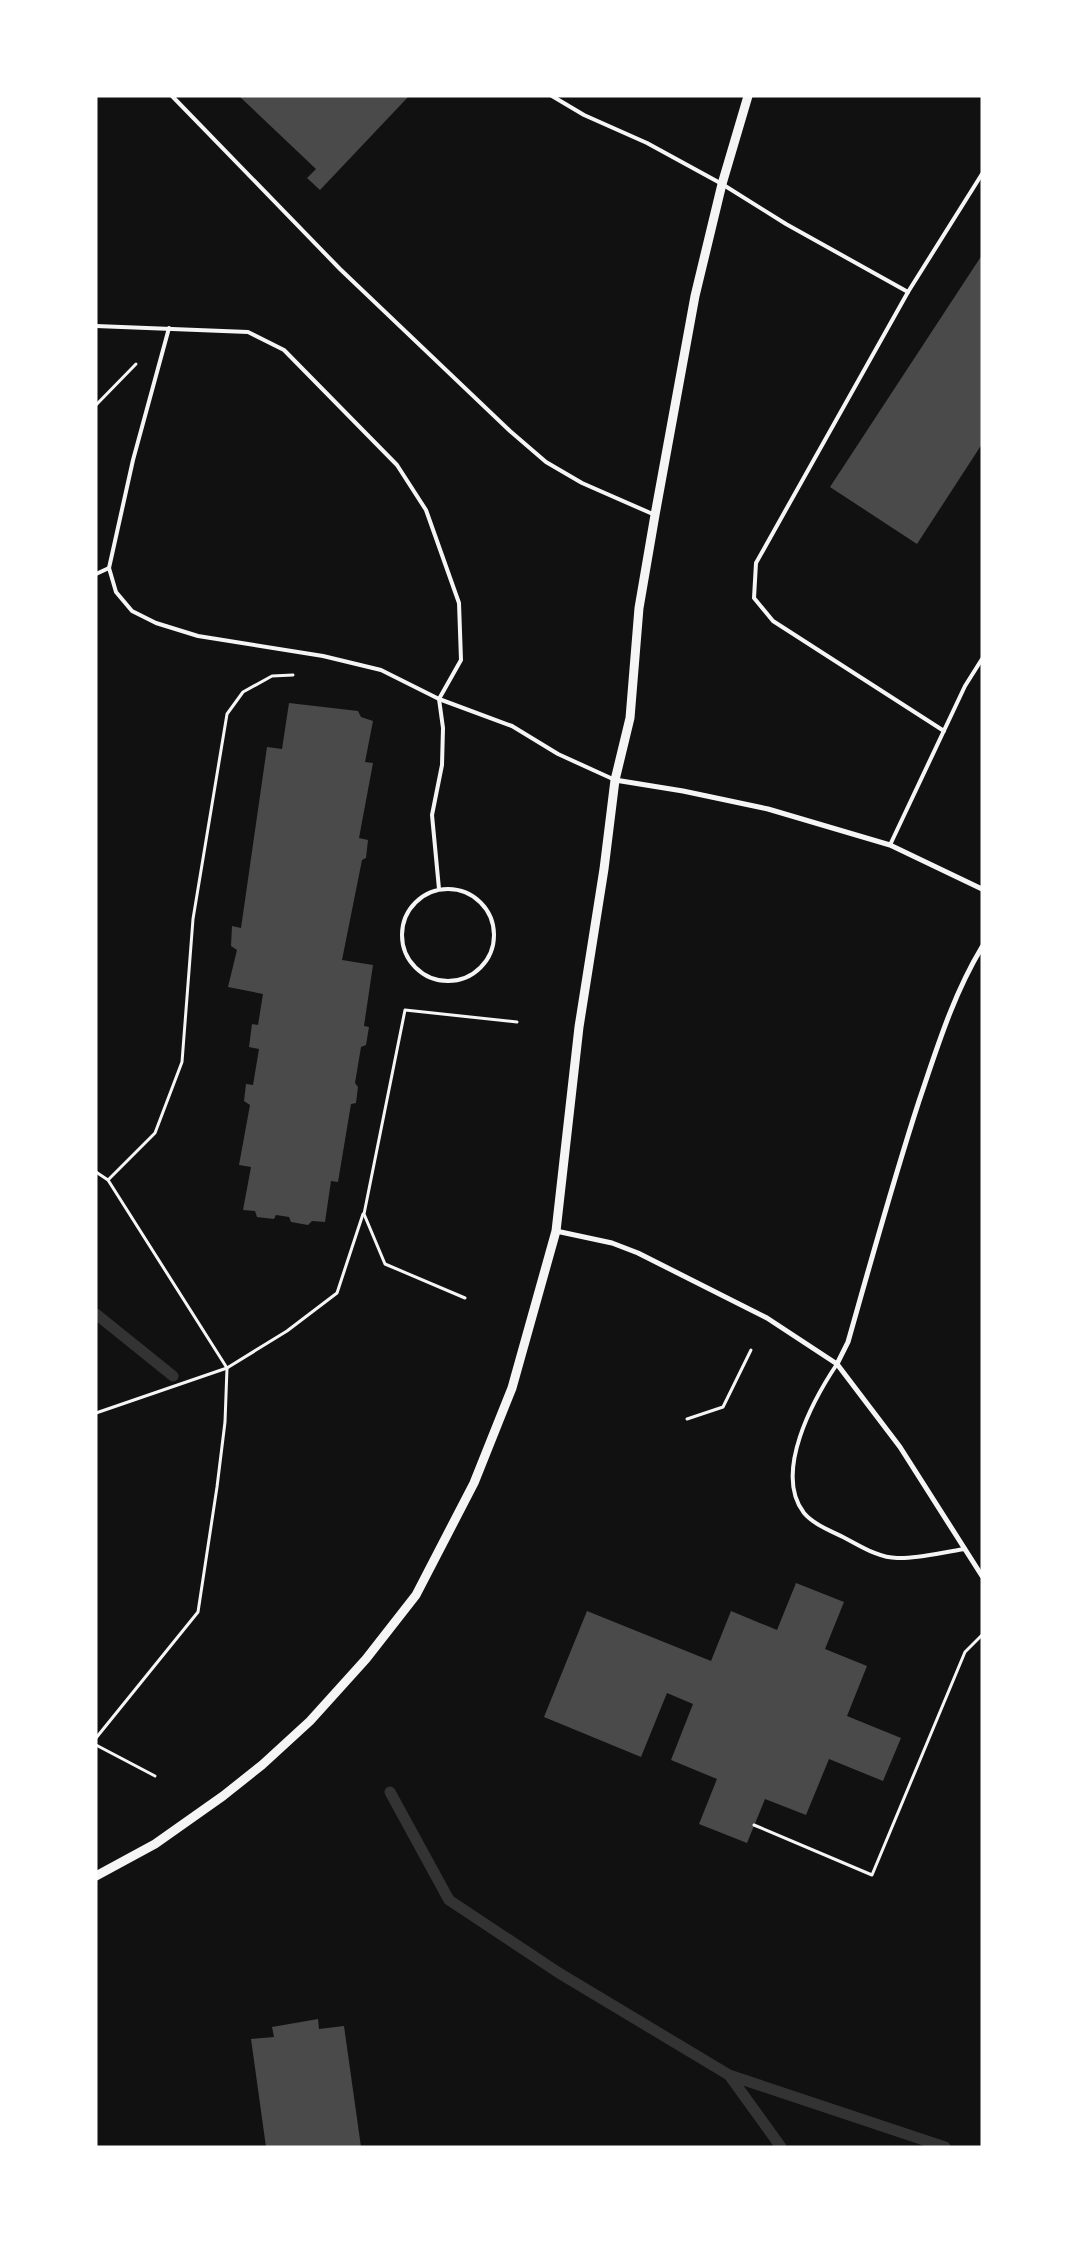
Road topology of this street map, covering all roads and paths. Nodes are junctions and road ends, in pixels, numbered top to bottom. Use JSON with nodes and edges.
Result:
{"nodes":[{"id":1,"x":172,"y":96,"type":"edge"},
{"id":2,"x":552,"y":96,"type":"edge"},
{"id":3,"x":748,"y":96,"type":"edge"},
{"id":4,"x":982,"y":174,"type":"edge"},
{"id":5,"x":722,"y":184,"type":"junction"},
{"id":6,"x":908,"y":292,"type":"junction"},
{"id":7,"x":96,"y":326,"type":"edge"},
{"id":8,"x":169,"y":328,"type":"junction"},
{"id":9,"x":96,"y":405,"type":"edge"},
{"id":10,"x":655,"y":515,"type":"junction"},
{"id":11,"x":109,"y":568,"type":"junction"},
{"id":12,"x":96,"y":574,"type":"edge"},
{"id":13,"x":982,"y":659,"type":"edge"},
{"id":14,"x":301,"y":675,"type":"dead end"},
{"id":15,"x":439,"y":699,"type":"junction"},
{"id":16,"x":944,"y":731,"type":"junction"},
{"id":17,"x":615,"y":780,"type":"junction"},
{"id":18,"x":890,"y":845,"type":"junction"},
{"id":19,"x":439,"y":889,"type":"junction"},
{"id":20,"x":982,"y":889,"type":"edge"},
{"id":21,"x":982,"y":947,"type":"edge"},
{"id":22,"x":517,"y":1022,"type":"dead end"},
{"id":23,"x":96,"y":1172,"type":"edge"},
{"id":24,"x":108,"y":1180,"type":"junction"},
{"id":25,"x":364,"y":1214,"type":"junction"},
{"id":26,"x":556,"y":1231,"type":"junction"},
{"id":27,"x":465,"y":1298,"type":"dead end"},
{"id":28,"x":751,"y":1350,"type":"dead end"},
{"id":29,"x":837,"y":1364,"type":"junction"},
{"id":30,"x":227,"y":1368,"type":"junction"},
{"id":31,"x":96,"y":1413,"type":"edge"},
{"id":32,"x":686,"y":1419,"type":"dead end"},
{"id":33,"x":965,"y":1549,"type":"junction"},
{"id":34,"x":982,"y":1576,"type":"edge"},
{"id":35,"x":982,"y":1635,"type":"edge"},
{"id":36,"x":96,"y":1738,"type":"edge"},
{"id":37,"x":96,"y":1745,"type":"edge"},
{"id":38,"x":155,"y":1776,"type":"dead end"},
{"id":39,"x":754,"y":1825,"type":"dead end"},
{"id":40,"x":96,"y":1876,"type":"edge"}],
"edges":[{"from":1,"to":10,"type":"lane"},
{"from":2,"to":5,"type":"lane"},
{"from":3,"to":5,"type":"street"},
{"from":4,"to":6,"type":"lane"},
{"from":5,"to":6,"type":"lane"},
{"from":5,"to":10,"type":"street"},
{"from":6,"to":16,"type":"lane"},
{"from":7,"to":8,"type":"lane"},
{"from":8,"to":9,"type":"path"},
{"from":8,"to":11,"type":"lane"},
{"from":8,"to":15,"type":"lane"},
{"from":10,"to":17,"type":"street"},
{"from":11,"to":12,"type":"lane"},
{"from":11,"to":15,"type":"lane"},
{"from":13,"to":16,"type":"lane"},
{"from":14,"to":24,"type":"path"},
{"from":15,"to":17,"type":"lane"},
{"from":15,"to":19,"type":"lane"},
{"from":16,"to":18,"type":"lane"},
{"from":17,"to":18,"type":"street"},
{"from":17,"to":26,"type":"street"},
{"from":18,"to":20,"type":"street"},
{"from":19,"to":19,"type":"lane"},
{"from":21,"to":29,"type":"street"},
{"from":22,"to":25,"type":"path"},
{"from":23,"to":24,"type":"path"},
{"from":24,"to":30,"type":"path"},
{"from":25,"to":27,"type":"path"},
{"from":25,"to":30,"type":"path"},
{"from":26,"to":29,"type":"street"},
{"from":26,"to":40,"type":"street"},
{"from":28,"to":32,"type":"path"},
{"from":29,"to":33,"type":"street"},
{"from":29,"to":33,"type":"lane"},
{"from":30,"to":31,"type":"path"},
{"from":30,"to":36,"type":"path"},
{"from":33,"to":34,"type":"street"},
{"from":35,"to":39,"type":"path"},
{"from":37,"to":38,"type":"path"}]}
